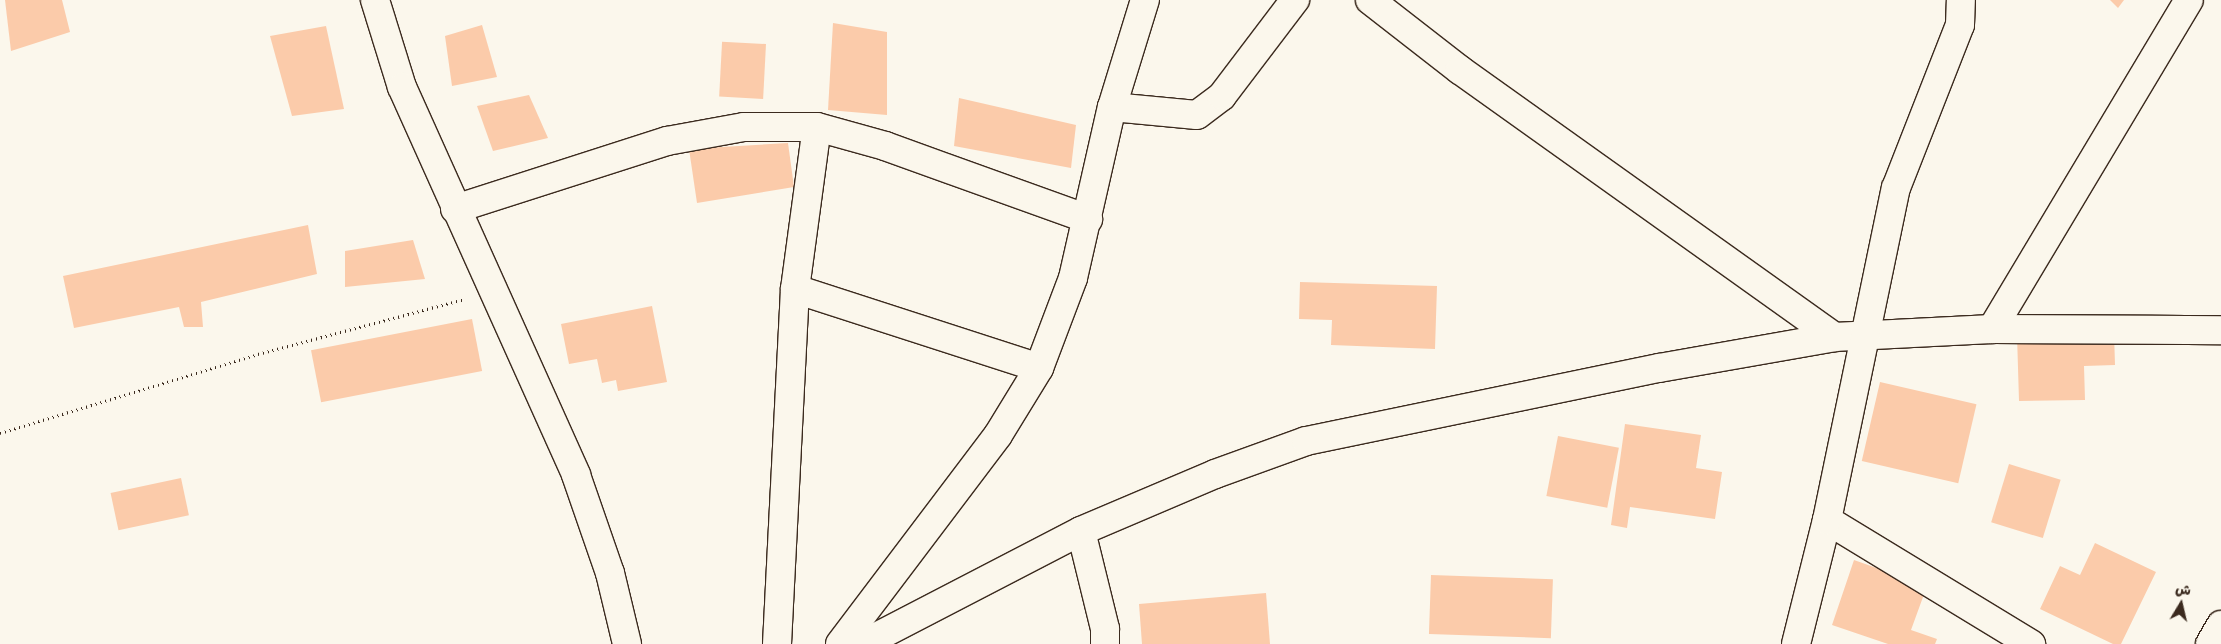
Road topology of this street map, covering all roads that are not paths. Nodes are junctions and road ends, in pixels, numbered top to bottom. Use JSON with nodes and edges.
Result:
{"nodes":[{"id":1,"x":375,"y":0,"type":"edge"},
{"id":2,"x":1145,"y":0,"type":"edge"},
{"id":3,"x":1295,"y":0,"type":"edge"},
{"id":4,"x":1370,"y":0,"type":"edge"},
{"id":5,"x":1961,"y":0,"type":"edge"},
{"id":6,"x":2189,"y":0,"type":"edge"},
{"id":7,"x":1112,"y":107,"type":"junction"},
{"id":8,"x":817,"y":127,"type":"junction"},
{"id":9,"x":455,"y":209,"type":"junction"},
{"id":10,"x":1088,"y":220,"type":"junction"},
{"id":11,"x":795,"y":289,"type":"junction"},
{"id":12,"x":1992,"y":329,"type":"junction"},
{"id":13,"x":2221,"y":330,"type":"edge"},
{"id":14,"x":1867,"y":334,"type":"junction"},
{"id":15,"x":1834,"y":337,"type":"junction"},
{"id":16,"x":1039,"y":368,"type":"junction"},
{"id":17,"x":1826,"y":520,"type":"junction"},
{"id":18,"x":1081,"y":531,"type":"junction"},
{"id":19,"x":2221,"y":625,"type":"edge"},
{"id":20,"x":627,"y":644,"type":"edge"},
{"id":21,"x":777,"y":644,"type":"edge"},
{"id":22,"x":840,"y":644,"type":"edge"},
{"id":23,"x":863,"y":644,"type":"edge"},
{"id":24,"x":1106,"y":644,"type":"edge"},
{"id":25,"x":1796,"y":644,"type":"edge"},
{"id":26,"x":2031,"y":644,"type":"edge"},
{"id":27,"x":2210,"y":644,"type":"edge"}],
"edges":[{"from":1,"to":9,"type":"street"},
{"from":2,"to":7,"type":"street"},
{"from":3,"to":7,"type":"street"},
{"from":4,"to":15,"type":"street"},
{"from":5,"to":14,"type":"street"},
{"from":6,"to":12,"type":"street"},
{"from":7,"to":10,"type":"street"},
{"from":8,"to":9,"type":"street"},
{"from":8,"to":10,"type":"street"},
{"from":8,"to":11,"type":"street"},
{"from":9,"to":20,"type":"street"},
{"from":10,"to":16,"type":"street"},
{"from":11,"to":16,"type":"street"},
{"from":11,"to":21,"type":"street"},
{"from":12,"to":13,"type":"street"},
{"from":12,"to":14,"type":"street"},
{"from":14,"to":15,"type":"street"},
{"from":14,"to":17,"type":"street"},
{"from":15,"to":18,"type":"street"},
{"from":16,"to":22,"type":"street"},
{"from":17,"to":25,"type":"street"},
{"from":17,"to":26,"type":"street"},
{"from":18,"to":23,"type":"street"},
{"from":18,"to":24,"type":"street"},
{"from":19,"to":27,"type":"street"}]}
